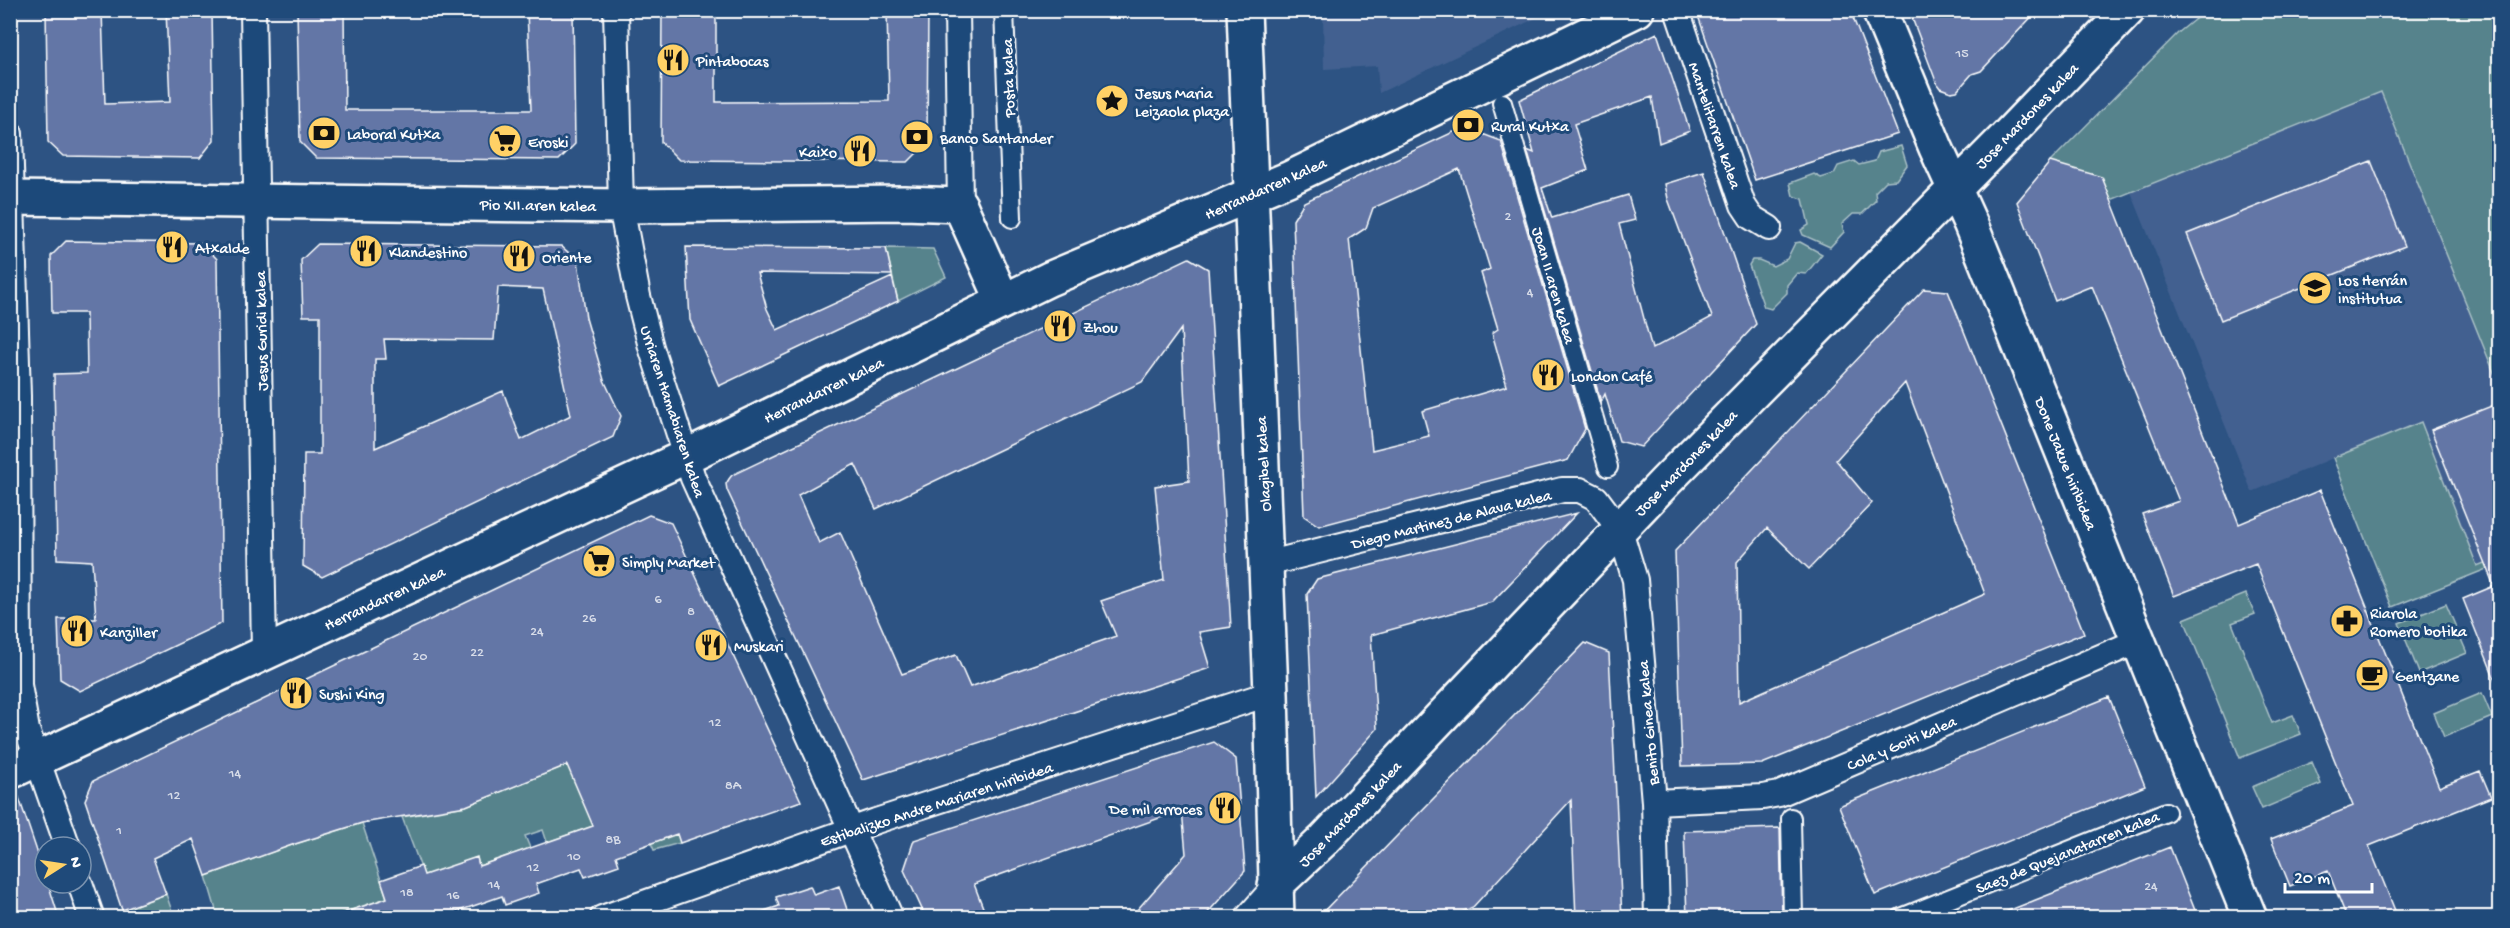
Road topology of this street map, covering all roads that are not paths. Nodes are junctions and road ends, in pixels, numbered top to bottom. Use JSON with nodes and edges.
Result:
{"nodes":[{"id":1,"x":253,"y":10,"type":"edge"},
{"id":2,"x":616,"y":10,"type":"edge"},
{"id":3,"x":957,"y":10,"type":"edge"},
{"id":4,"x":1004,"y":10,"type":"edge"},
{"id":5,"x":1244,"y":10,"type":"edge"},
{"id":6,"x":1637,"y":10,"type":"edge"},
{"id":7,"x":1677,"y":10,"type":"edge"},
{"id":8,"x":1879,"y":10,"type":"edge"},
{"id":9,"x":2128,"y":10,"type":"edge"},
{"id":10,"x":1502,"y":103,"type":"dead end"},
{"id":11,"x":10,"y":134,"type":"edge"},
{"id":12,"x":1954,"y":188,"type":"junction"},
{"id":13,"x":1251,"y":195,"type":"junction"},
{"id":14,"x":11,"y":198,"type":"edge"},
{"id":15,"x":258,"y":202,"type":"junction"},
{"id":16,"x":960,"y":205,"type":"junction"},
{"id":17,"x":621,"y":206,"type":"junction"},
{"id":18,"x":1012,"y":218,"type":"dead end"},
{"id":19,"x":1769,"y":228,"type":"dead end"},
{"id":20,"x":1003,"y":301,"type":"junction"},
{"id":21,"x":14,"y":396,"type":"edge"},
{"id":22,"x":687,"y":456,"type":"junction"},
{"id":23,"x":1608,"y":467,"type":"dead end"},
{"id":24,"x":1620,"y":530,"type":"junction"},
{"id":25,"x":1266,"y":564,"type":"junction"},
{"id":26,"x":2138,"y":641,"type":"junction"},
{"id":27,"x":264,"y":652,"type":"junction"},
{"id":28,"x":1271,"y":693,"type":"junction"},
{"id":29,"x":24,"y":766,"type":"edge"},
{"id":30,"x":1654,"y":802,"type":"junction"},
{"id":31,"x":2166,"y":812,"type":"dead end"},
{"id":32,"x":1791,"y":818,"type":"dead end"},
{"id":33,"x":850,"y":830,"type":"junction"},
{"id":34,"x":61,"y":835,"type":"edge"},
{"id":35,"x":84,"y":895,"type":"edge"},
{"id":36,"x":1276,"y":902,"type":"edge"},
{"id":37,"x":92,"y":918,"type":"edge"},
{"id":38,"x":602,"y":918,"type":"edge"},
{"id":39,"x":891,"y":918,"type":"edge"},
{"id":40,"x":1247,"y":918,"type":"edge"},
{"id":41,"x":1657,"y":918,"type":"edge"},
{"id":42,"x":1793,"y":918,"type":"edge"},
{"id":43,"x":1901,"y":918,"type":"edge"},
{"id":44,"x":2250,"y":918,"type":"edge"}],
"edges":[{"from":1,"to":15,"type":"street","name":"Jesus Guridi kalea"},
{"from":2,"to":17,"type":"street","name":"Urriaren Hamabiaren kalea"},
{"from":3,"to":16,"type":"street"},
{"from":4,"to":18,"type":"street","name":"Posta kalea"},
{"from":5,"to":13,"type":"main road","name":"Olagibel kalea"},
{"from":6,"to":13,"type":"main road","name":"Herrandarren kalea"},
{"from":7,"to":19,"type":"street","name":"Mantelitarren kalea"},
{"from":8,"to":12,"type":"main road","name":"Done Jakue hiribidea"},
{"from":9,"to":12,"type":"main road","name":"Jose Mardones kalea"},
{"from":10,"to":23,"type":"street","name":"Joan II.aren kalea"},
{"from":11,"to":14,"type":"street"},
{"from":12,"to":24,"type":"main road","name":"Jose Mardones kalea"},
{"from":12,"to":26,"type":"main road","name":"Done Jakue hiribidea"},
{"from":13,"to":20,"type":"main road","name":"Herrandarren kalea"},
{"from":13,"to":25,"type":"main road","name":"Olagibel kalea"},
{"from":14,"to":15,"type":"main road","name":"Pio XII.aren kalea"},
{"from":14,"to":21,"type":"street"},
{"from":15,"to":17,"type":"main road","name":"Pio XII.aren kalea"},
{"from":15,"to":27,"type":"street","name":"Jesus Guridi kalea"},
{"from":16,"to":17,"type":"main road","name":"Pio XII.aren kalea"},
{"from":16,"to":20,"type":"main road"},
{"from":17,"to":22,"type":"street","name":"Urriaren Hamabiaren kalea"},
{"from":20,"to":22,"type":"main road","name":"Herrandarren kalea"},
{"from":21,"to":29,"type":"street"},
{"from":22,"to":27,"type":"main road","name":"Herrandarren kalea"},
{"from":22,"to":33,"type":"street","name":"Urriaren Hamabiaren kalea"},
{"from":24,"to":25,"type":"street","name":"Diego Martinez de Alava kalea"},
{"from":24,"to":30,"type":"street","name":"Benito Ginea kalea"},
{"from":24,"to":36,"type":"main road","name":"Jose Mardones kalea"},
{"from":25,"to":28,"type":"main road","name":"Olagibel kalea"},
{"from":26,"to":30,"type":"street","name":"Cola y Goiti kalea"},
{"from":26,"to":44,"type":"main road","name":"Done Jakue hiribidea"},
{"from":27,"to":29,"type":"main road","name":"Herrandarren kalea"},
{"from":28,"to":33,"type":"street","name":"Estibalizko Andre Mariaren hiribidea"},
{"from":28,"to":36,"type":"main road","name":"Olagibel kalea"},
{"from":29,"to":34,"type":"street"},
{"from":30,"to":41,"type":"street","name":"Benito Ginea kalea"},
{"from":31,"to":43,"type":"street","name":"Saez de Quejanatarren kalea"},
{"from":32,"to":42,"type":"street"},
{"from":33,"to":38,"type":"street","name":"Estibalizko Andre Mariaren hiribidea"},
{"from":33,"to":39,"type":"street","name":"Urriaren Hamabiaren kalea"},
{"from":35,"to":37,"type":"street"},
{"from":36,"to":40,"type":"street","name":"Jose Mardones kalea"}]}
